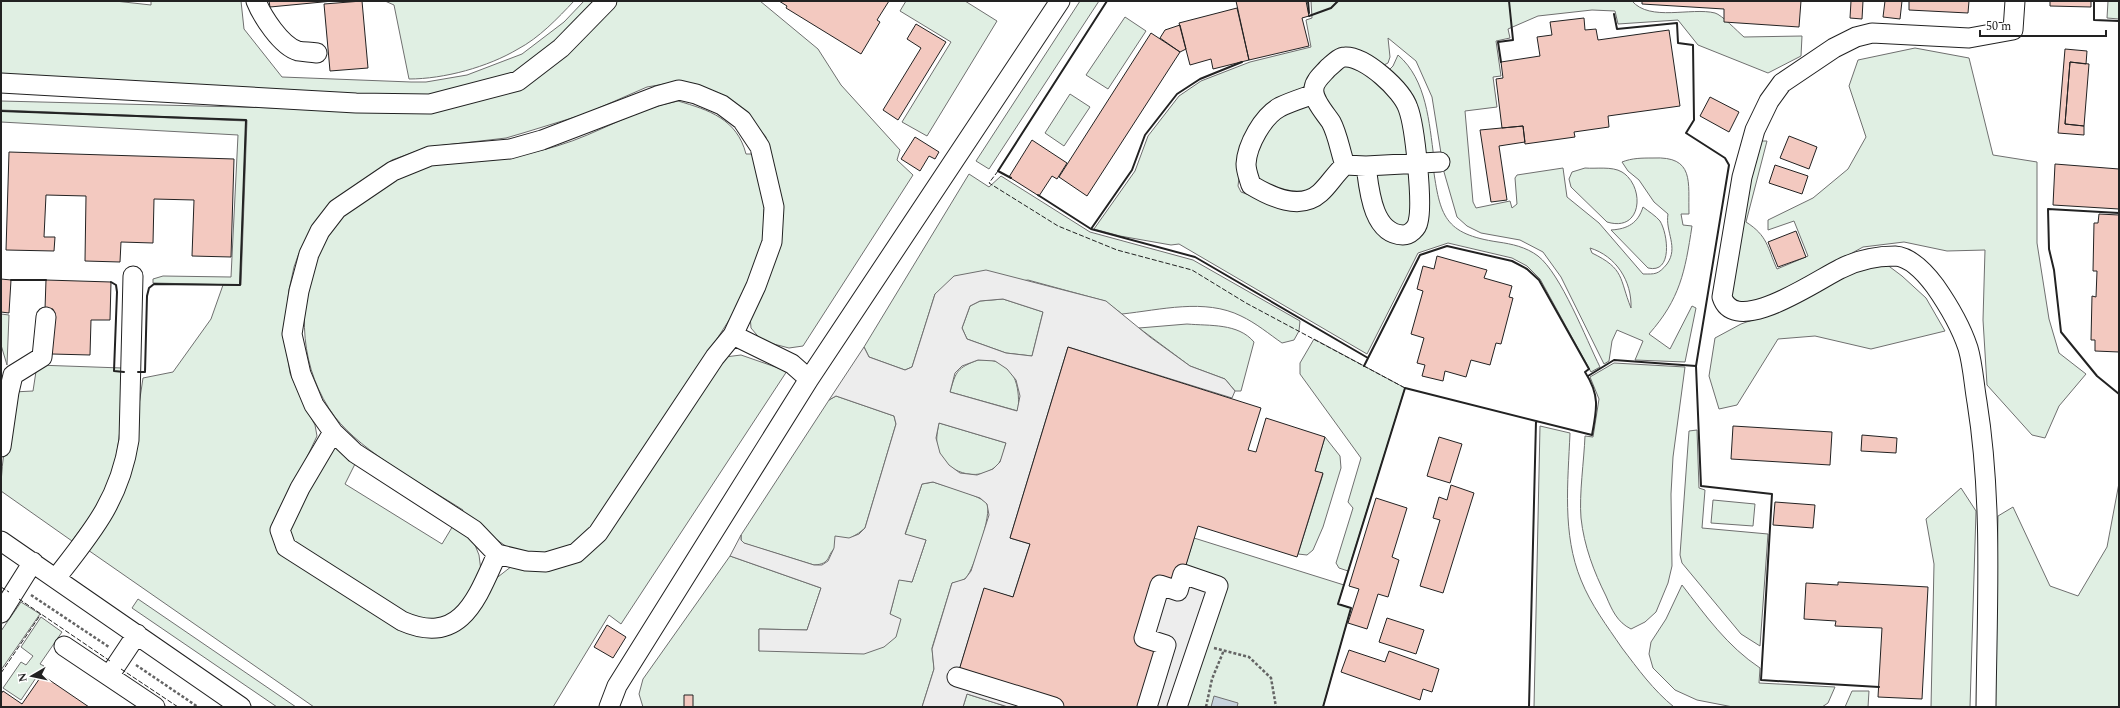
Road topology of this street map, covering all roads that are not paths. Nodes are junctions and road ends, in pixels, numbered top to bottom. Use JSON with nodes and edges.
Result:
{"nodes":[{"id":1,"x":256,"y":1,"type":"edge"},
{"id":2,"x":607,"y":1,"type":"edge"},
{"id":3,"x":1060,"y":1,"type":"edge"},
{"id":4,"x":2015,"y":1,"type":"edge"},
{"id":5,"x":317,"y":53,"type":"dead end"},
{"id":6,"x":1,"y":83,"type":"edge"},
{"id":7,"x":1314,"y":94,"type":"junction"},
{"id":8,"x":1440,"y":162,"type":"dead end"},
{"id":9,"x":1417,"y":163,"type":"junction"},
{"id":10,"x":1344,"y":165,"type":"junction"},
{"id":11,"x":1366,"y":166,"type":"junction"},
{"id":12,"x":133,"y":276,"type":"dead end"},
{"id":13,"x":46,"y":317,"type":"dead end"},
{"id":14,"x":733,"y":335,"type":"junction"},
{"id":15,"x":809,"y":379,"type":"junction"},
{"id":16,"x":332,"y":432,"type":"junction"},
{"id":17,"x":1,"y":447,"type":"edge"},
{"id":18,"x":1,"y":541,"type":"edge"},
{"id":19,"x":498,"y":554,"type":"junction"},
{"id":20,"x":34,"y":562,"type":"junction"},
{"id":21,"x":56,"y":578,"type":"junction"},
{"id":22,"x":1,"y":613,"type":"edge"},
{"id":23,"x":137,"y":634,"type":"junction"},
{"id":24,"x":64,"y":646,"type":"dead end"},
{"id":25,"x":109,"y":676,"type":"junction"},
{"id":26,"x":957,"y":677,"type":"dead end"},
{"id":27,"x":155,"y":707,"type":"edge"},
{"id":28,"x":241,"y":707,"type":"edge"},
{"id":29,"x":609,"y":707,"type":"edge"},
{"id":30,"x":1054,"y":707,"type":"edge"},
{"id":31,"x":1147,"y":707,"type":"edge"},
{"id":32,"x":1177,"y":707,"type":"edge"},
{"id":33,"x":1986,"y":707,"type":"edge"}],
"edges":[{"from":1,"to":5,"type":"street"},
{"from":2,"to":6,"type":"street"},
{"from":3,"to":15,"type":"street"},
{"from":4,"to":33,"type":"street"},
{"from":7,"to":9,"type":"street"},
{"from":7,"to":10,"type":"street"},
{"from":7,"to":10,"type":"street"},
{"from":8,"to":9,"type":"street"},
{"from":9,"to":11,"type":"street"},
{"from":9,"to":11,"type":"street"},
{"from":10,"to":11,"type":"street"},
{"from":12,"to":21,"type":"street"},
{"from":13,"to":17,"type":"street"},
{"from":14,"to":15,"type":"street"},
{"from":14,"to":16,"type":"street"},
{"from":14,"to":19,"type":"street"},
{"from":15,"to":29,"type":"street"},
{"from":16,"to":19,"type":"street"},
{"from":16,"to":19,"type":"street"},
{"from":18,"to":20,"type":"street"},
{"from":20,"to":21,"type":"street"},
{"from":20,"to":22,"type":"street"},
{"from":21,"to":23,"type":"street"},
{"from":23,"to":25,"type":"street"},
{"from":23,"to":28,"type":"street"},
{"from":24,"to":25,"type":"street"},
{"from":25,"to":27,"type":"street"},
{"from":26,"to":30,"type":"street"},
{"from":31,"to":32,"type":"street"}]}
